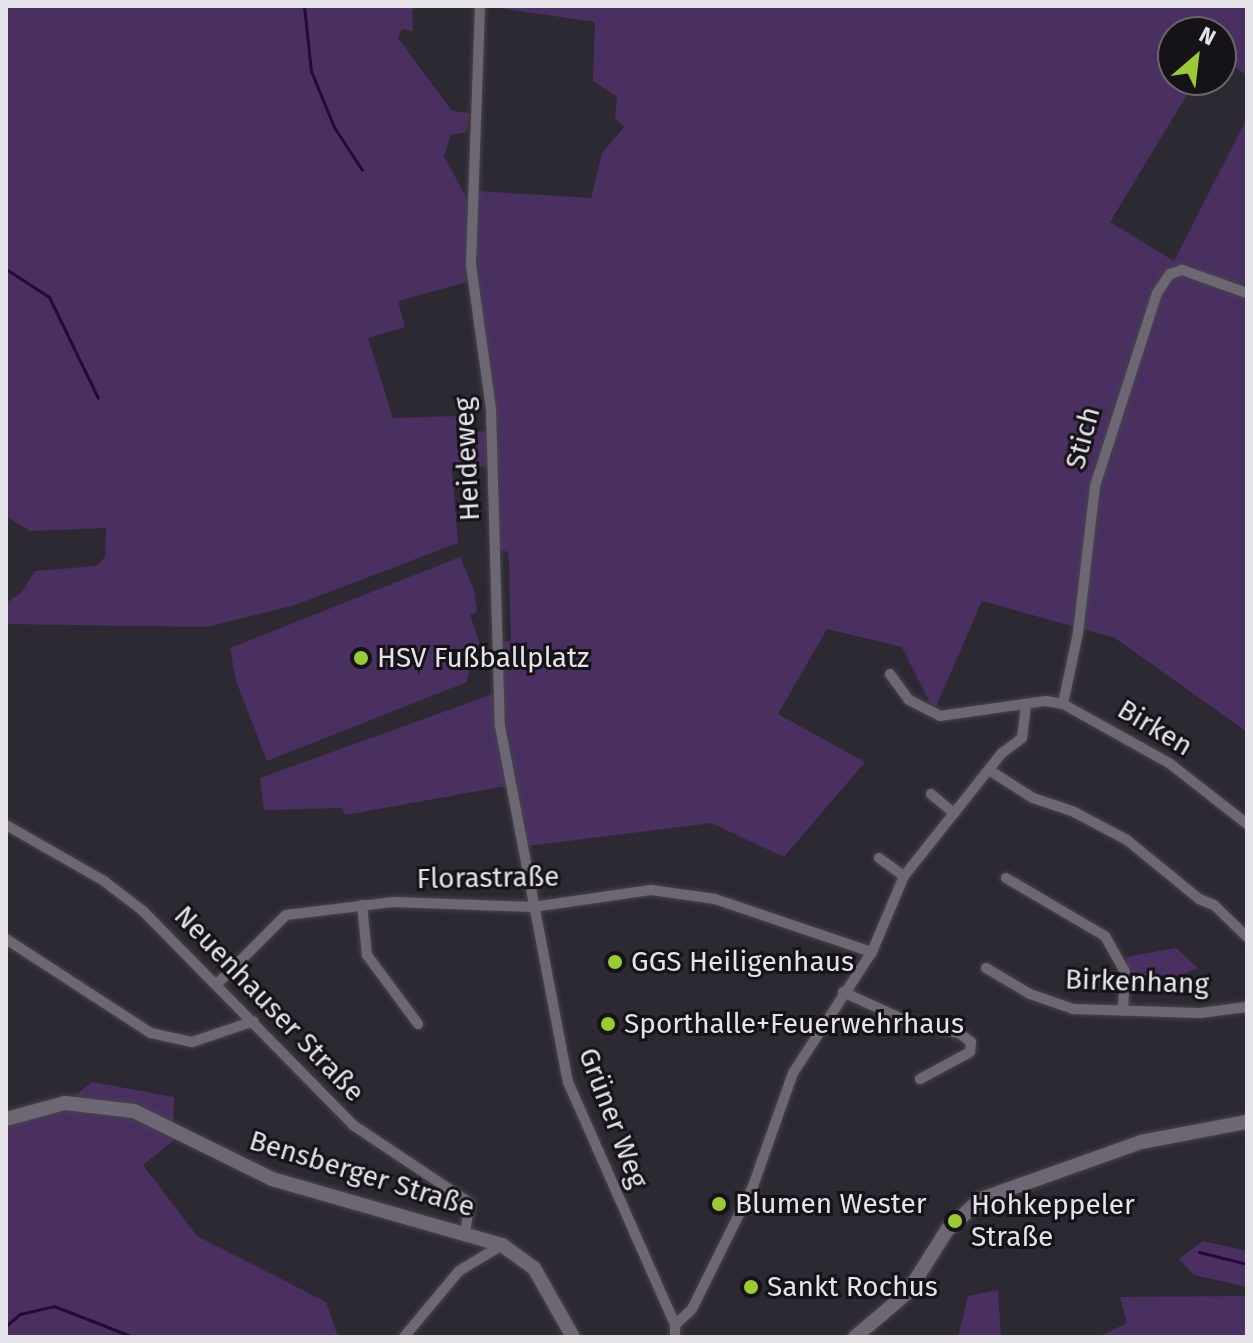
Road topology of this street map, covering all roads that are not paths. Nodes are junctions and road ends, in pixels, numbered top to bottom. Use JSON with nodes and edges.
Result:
{"nodes":[{"id":1,"x":480,"y":6,"type":"edge"},
{"id":2,"x":1247,"y":293,"type":"edge"},
{"id":3,"x":890,"y":674,"type":"dead end"},
{"id":4,"x":1063,"y":704,"type":"junction"},
{"id":5,"x":1026,"y":706,"type":"junction"},
{"id":6,"x":989,"y":770,"type":"junction"},
{"id":7,"x":931,"y":794,"type":"dead end"},
{"id":8,"x":954,"y":813,"type":"junction"},
{"id":9,"x":1247,"y":824,"type":"edge"},
{"id":10,"x":6,"y":825,"type":"edge"},
{"id":11,"x":879,"y":858,"type":"dead end"},
{"id":12,"x":904,"y":876,"type":"junction"},
{"id":13,"x":1006,"y":878,"type":"dead end"},
{"id":14,"x":362,"y":905,"type":"junction"},
{"id":15,"x":533,"y":907,"type":"junction"},
{"id":16,"x":1247,"y":937,"type":"edge"},
{"id":17,"x":6,"y":939,"type":"edge"},
{"id":18,"x":872,"y":952,"type":"junction"},
{"id":19,"x":986,"y":968,"type":"dead end"},
{"id":20,"x":218,"y":983,"type":"junction"},
{"id":21,"x":843,"y":992,"type":"junction"},
{"id":22,"x":1247,"y":1007,"type":"edge"},
{"id":23,"x":1123,"y":1011,"type":"junction"},
{"id":24,"x":254,"y":1021,"type":"junction"},
{"id":25,"x":418,"y":1024,"type":"dead end"},
{"id":26,"x":920,"y":1079,"type":"dead end"},
{"id":27,"x":6,"y":1119,"type":"edge"},
{"id":28,"x":1247,"y":1122,"type":"edge"},
{"id":29,"x":465,"y":1231,"type":"junction"},
{"id":30,"x":502,"y":1245,"type":"junction"},
{"id":31,"x":675,"y":1325,"type":"junction"},
{"id":32,"x":404,"y":1337,"type":"edge"},
{"id":33,"x":573,"y":1337,"type":"edge"},
{"id":34,"x":675,"y":1337,"type":"edge"},
{"id":35,"x":855,"y":1337,"type":"edge"}],
"edges":[{"from":1,"to":15,"type":"street","name":"Heideweg"},
{"from":2,"to":4,"type":"street","name":"Stich"},
{"from":3,"to":5,"type":"street"},
{"from":4,"to":5,"type":"street"},
{"from":4,"to":9,"type":"street","name":"Birken"},
{"from":5,"to":6,"type":"street"},
{"from":6,"to":8,"type":"street"},
{"from":6,"to":16,"type":"street"},
{"from":7,"to":8,"type":"street"},
{"from":8,"to":12,"type":"street"},
{"from":10,"to":20,"type":"street","name":"Neuenhauser Straße"},
{"from":11,"to":12,"type":"street"},
{"from":12,"to":18,"type":"street"},
{"from":13,"to":23,"type":"street"},
{"from":14,"to":15,"type":"street","name":"Florastraße"},
{"from":14,"to":20,"type":"street","name":"Florastraße"},
{"from":14,"to":25,"type":"street"},
{"from":15,"to":18,"type":"street","name":"Florastraße"},
{"from":15,"to":31,"type":"street","name":"Grüner Weg"},
{"from":17,"to":24,"type":"street"},
{"from":18,"to":21,"type":"street"},
{"from":19,"to":23,"type":"street","name":"Birkenhang"},
{"from":20,"to":24,"type":"street","name":"Neuenhauser Straße"},
{"from":21,"to":26,"type":"street"},
{"from":21,"to":31,"type":"street"},
{"from":22,"to":23,"type":"street","name":"Birkenhang"},
{"from":24,"to":29,"type":"street","name":"Neuenhauser Straße"},
{"from":27,"to":29,"type":"main road","name":"Bensberger Straße"},
{"from":28,"to":35,"type":"main road"},
{"from":29,"to":30,"type":"main road","name":"Bensberger Straße"},
{"from":30,"to":32,"type":"street"},
{"from":30,"to":33,"type":"main road","name":"Bensberger Straße"},
{"from":31,"to":34,"type":"street","name":"Grüner Weg"}]}
